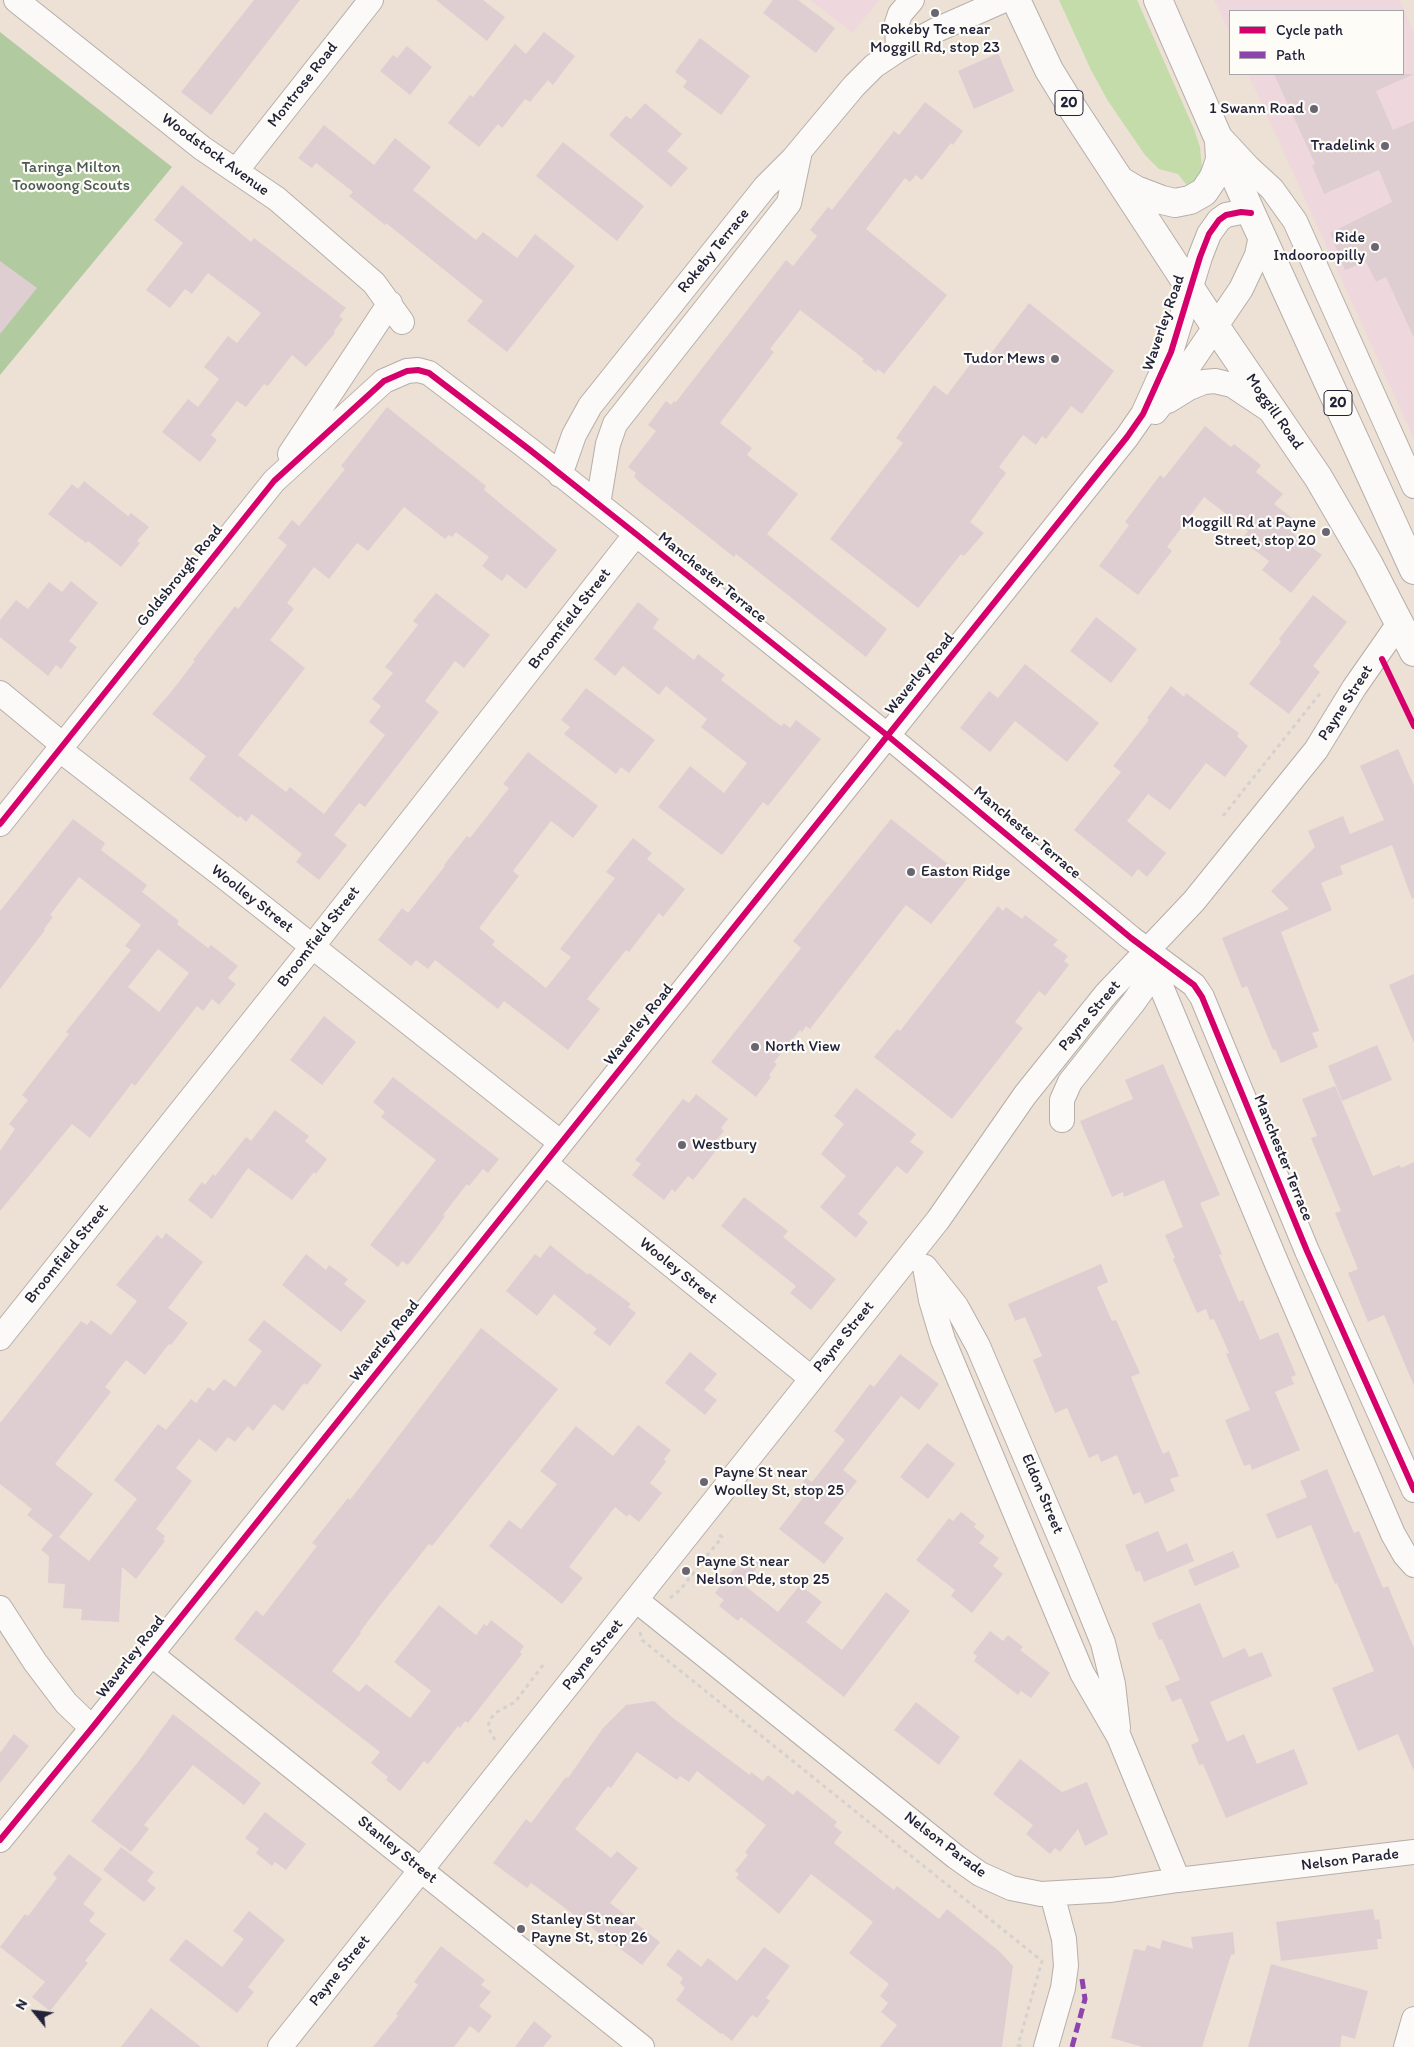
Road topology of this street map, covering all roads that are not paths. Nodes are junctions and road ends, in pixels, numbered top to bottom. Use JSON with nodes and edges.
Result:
{"nodes":[{"id":1,"x":16,"y":0,"type":"edge"},
{"id":2,"x":371,"y":0,"type":"edge"},
{"id":3,"x":912,"y":0,"type":"edge"},
{"id":4,"x":1004,"y":0,"type":"edge"},
{"id":5,"x":1016,"y":0,"type":"edge"},
{"id":6,"x":1158,"y":0,"type":"edge"},
{"id":7,"x":898,"y":50,"type":"junction"},
{"id":8,"x":1217,"y":135,"type":"junction"},
{"id":9,"x":800,"y":151,"type":"junction"},
{"id":10,"x":236,"y":171,"type":"junction"},
{"id":11,"x":1119,"y":180,"type":"junction"},
{"id":12,"x":1256,"y":225,"type":"junction"},
{"id":13,"x":1191,"y":288,"type":"junction"},
{"id":14,"x":396,"y":312,"type":"joint"},
{"id":15,"x":1215,"y":326,"type":"junction"},
{"id":16,"x":407,"y":371,"type":"joint"},
{"id":17,"x":1159,"y":407,"type":"junction"},
{"id":18,"x":1277,"y":415,"type":"junction"},
{"id":19,"x":1127,"y":437,"type":"junction"},
{"id":20,"x":560,"y":475,"type":"junction"},
{"id":21,"x":270,"y":485,"type":"junction"},
{"id":22,"x":1414,"y":486,"type":"edge"},
{"id":23,"x":598,"y":504,"type":"junction"},
{"id":24,"x":636,"y":534,"type":"junction"},
{"id":25,"x":1414,"y":570,"type":"edge"},
{"id":26,"x":1400,"y":622,"type":"junction"},
{"id":27,"x":1414,"y":652,"type":"edge"},
{"id":28,"x":0,"y":693,"type":"edge"},
{"id":29,"x":888,"y":736,"type":"junction"},
{"id":30,"x":61,"y":747,"type":"junction"},
{"id":31,"x":0,"y":824,"type":"edge"},
{"id":32,"x":312,"y":946,"type":"junction"},
{"id":33,"x":1151,"y":961,"type":"junction"},
{"id":34,"x":1062,"y":1120,"type":"dead end"},
{"id":35,"x":561,"y":1143,"type":"junction"},
{"id":36,"x":545,"y":1164,"type":"junction"},
{"id":37,"x":920,"y":1257,"type":"junction"},
{"id":38,"x":0,"y":1338,"type":"edge"},
{"id":39,"x":812,"y":1378,"type":"junction"},
{"id":40,"x":1414,"y":1490,"type":"edge"},
{"id":41,"x":1414,"y":1565,"type":"edge"},
{"id":42,"x":636,"y":1600,"type":"junction"},
{"id":43,"x":0,"y":1608,"type":"edge"},
{"id":44,"x":151,"y":1654,"type":"junction"},
{"id":45,"x":92,"y":1728,"type":"junction"},
{"id":46,"x":1118,"y":1737,"type":"junction"},
{"id":47,"x":0,"y":1840,"type":"edge"},
{"id":48,"x":1414,"y":1852,"type":"edge"},
{"id":49,"x":421,"y":1870,"type":"junction"},
{"id":50,"x":1178,"y":1880,"type":"junction"},
{"id":51,"x":1052,"y":1894,"type":"junction"},
{"id":52,"x":1414,"y":2019,"type":"edge"},
{"id":53,"x":280,"y":2047,"type":"edge"},
{"id":54,"x":642,"y":2047,"type":"edge"},
{"id":55,"x":1046,"y":2047,"type":"edge"},
{"id":56,"x":1406,"y":2047,"type":"edge"}],
"edges":[{"from":1,"to":10,"type":"street","name":"Woodstock Avenue"},
{"from":2,"to":10,"type":"street","name":"Montrose Road"},
{"from":3,"to":7,"type":"street"},
{"from":4,"to":7,"type":"street","name":"Rokeby Terrace"},
{"from":5,"to":11,"type":"highway","number":"20"},
{"from":6,"to":8,"type":"highway","number":"20"},
{"from":7,"to":9,"type":"street","name":"Rokeby Terrace"},
{"from":8,"to":11,"type":"highway"},
{"from":8,"to":12,"type":"highway","number":"20"},
{"from":8,"to":22,"type":"street","number":"20"},
{"from":9,"to":20,"type":"street","name":"Rokeby Terrace"},
{"from":9,"to":23,"type":"street"},
{"from":10,"to":14,"type":"street","name":"Woodstock Avenue"},
{"from":11,"to":13,"type":"highway","name":"Moggill Road","number":"20"},
{"from":12,"to":13,"type":"street","name":"Waverley Road"},
{"from":12,"to":15,"type":"street","name":"Waverley Road"},
{"from":12,"to":25,"type":"highway","number":"20"},
{"from":13,"to":15,"type":"highway","name":"Moggill Road","number":"20"},
{"from":13,"to":19,"type":"street","name":"Waverley Road"},
{"from":14,"to":21,"type":"street","name":"Goldsbrough Road"},
{"from":15,"to":17,"type":"street","name":"Waverley Road"},
{"from":15,"to":18,"type":"highway","name":"Moggill Road","number":"20"},
{"from":16,"to":20,"type":"street","name":"Manchester Terrace"},
{"from":16,"to":21,"type":"street","name":"Goldsbrough Road"},
{"from":17,"to":18,"type":"street"},
{"from":17,"to":19,"type":"street","name":"Waverley Road"},
{"from":18,"to":26,"type":"highway","name":"Moggill Road","number":"20"},
{"from":19,"to":29,"type":"street","name":"Waverley Road"},
{"from":20,"to":23,"type":"street","name":"Manchester Terrace"},
{"from":21,"to":30,"type":"street","name":"Goldsbrough Road"},
{"from":23,"to":24,"type":"street","name":"Manchester Terrace"},
{"from":24,"to":29,"type":"street","name":"Manchester Terrace"},
{"from":24,"to":32,"type":"street","name":"Broomfield Street"},
{"from":26,"to":27,"type":"highway","name":"Moggill Road","number":"20"},
{"from":26,"to":33,"type":"street","name":"Payne Street"},
{"from":28,"to":30,"type":"street","name":"Woolley Street"},
{"from":29,"to":33,"type":"street","name":"Manchester Terrace"},
{"from":29,"to":35,"type":"street","name":"Waverley Road"},
{"from":30,"to":31,"type":"street","name":"Goldsbrough Road"},
{"from":30,"to":32,"type":"street","name":"Woolley Street"},
{"from":32,"to":35,"type":"street","name":"Woolley Street"},
{"from":32,"to":38,"type":"street","name":"Broomfield Street"},
{"from":33,"to":34,"type":"street","name":"Payne Street"},
{"from":33,"to":37,"type":"street","name":"Payne Street"},
{"from":33,"to":40,"type":"street","name":"Manchester Terrace"},
{"from":33,"to":41,"type":"street","name":"Manchester Terrace"},
{"from":35,"to":36,"type":"street","name":"Waverley Road"},
{"from":36,"to":39,"type":"street","name":"Wooley Street"},
{"from":36,"to":44,"type":"street","name":"Waverley Road"},
{"from":37,"to":39,"type":"street","name":"Payne Street"},
{"from":37,"to":46,"type":"street","name":"Eldon Street"},
{"from":37,"to":46,"type":"street","name":"Eldon Street"},
{"from":39,"to":42,"type":"street","name":"Payne Street"},
{"from":42,"to":49,"type":"street","name":"Payne Street"},
{"from":42,"to":51,"type":"street","name":"Nelson Parade"},
{"from":43,"to":45,"type":"street"},
{"from":44,"to":45,"type":"street","name":"Waverley Road"},
{"from":44,"to":49,"type":"street","name":"Stanley Street"},
{"from":45,"to":47,"type":"street","name":"Waverley Road"},
{"from":46,"to":50,"type":"street","name":"Eldon Street"},
{"from":48,"to":50,"type":"street","name":"Nelson Parade"},
{"from":49,"to":53,"type":"street","name":"Payne Street"},
{"from":49,"to":54,"type":"street","name":"Stanley Street"},
{"from":50,"to":51,"type":"street","name":"Nelson Parade"},
{"from":51,"to":55,"type":"street"},
{"from":52,"to":56,"type":"street"}]}
